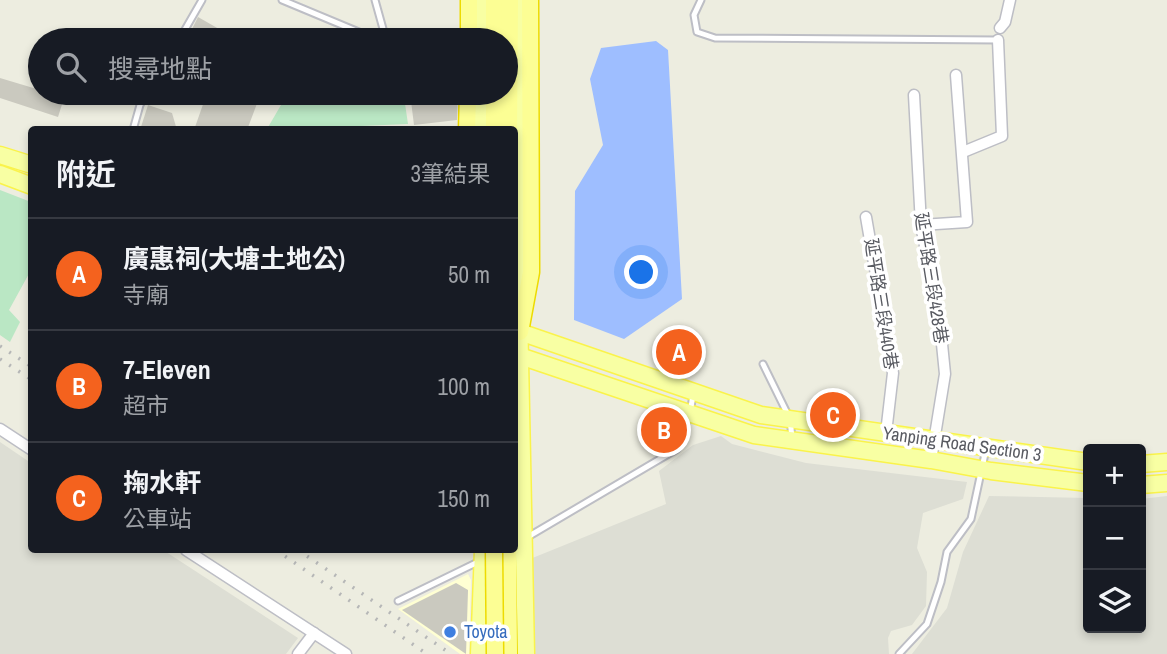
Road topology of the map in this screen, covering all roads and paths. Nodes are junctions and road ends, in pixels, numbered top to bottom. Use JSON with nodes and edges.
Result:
{"nodes":[{"id":1,"x":202,"y":0,"type":"edge"},
{"id":2,"x":282,"y":0,"type":"edge"},
{"id":3,"x":375,"y":0,"type":"edge"},
{"id":4,"x":469,"y":0,"type":"edge"},
{"id":5,"x":480,"y":0,"type":"edge"},
{"id":6,"x":494,"y":0,"type":"edge"},
{"id":7,"x":510,"y":0,"type":"edge"},
{"id":8,"x":520,"y":0,"type":"edge"},
{"id":9,"x":530,"y":0,"type":"edge"},
{"id":10,"x":701,"y":0,"type":"edge"},
{"id":11,"x":1010,"y":0,"type":"edge"},
{"id":12,"x":186,"y":28,"type":"edge"},
{"id":13,"x":349,"y":28,"type":"edge"},
{"id":14,"x":383,"y":28,"type":"edge"},
{"id":15,"x":469,"y":28,"type":"edge"},
{"id":16,"x":480,"y":28,"type":"edge"},
{"id":17,"x":494,"y":28,"type":"edge"},
{"id":18,"x":510,"y":28,"type":"edge"},
{"id":19,"x":1000,"y":28,"type":"dead end"},
{"id":20,"x":998,"y":40,"type":"joint"},
{"id":21,"x":956,"y":75,"type":"dead end"},
{"id":22,"x":914,"y":95,"type":"dead end"},
{"id":23,"x":140,"y":105,"type":"edge"},
{"id":24,"x":468,"y":105,"type":"edge"},
{"id":25,"x":480,"y":105,"type":"edge"},
{"id":26,"x":494,"y":105,"type":"edge"},
{"id":27,"x":509,"y":105,"type":"edge"},
{"id":28,"x":134,"y":126,"type":"edge"},
{"id":29,"x":467,"y":126,"type":"edge"},
{"id":30,"x":479,"y":126,"type":"edge"},
{"id":31,"x":494,"y":126,"type":"edge"},
{"id":32,"x":509,"y":126,"type":"edge"},
{"id":33,"x":963,"y":152,"type":"junction"},
{"id":34,"x":0,"y":155,"type":"edge"},
{"id":35,"x":28,"y":164,"type":"edge"},
{"id":36,"x":0,"y":174,"type":"edge"},
{"id":37,"x":28,"y":184,"type":"edge"},
{"id":38,"x":866,"y":217,"type":"dead end"},
{"id":39,"x":518,"y":221,"type":"edge"},
{"id":40,"x":920,"y":225,"type":"junction"},
{"id":41,"x":518,"y":327,"type":"edge"},
{"id":42,"x":518,"y":331,"type":"edge"},
{"id":43,"x":518,"y":355,"type":"edge"},
{"id":44,"x":763,"y":364,"type":"dead end"},
{"id":45,"x":693,"y":392,"type":"junction"},
{"id":46,"x":518,"y":410,"type":"edge"},
{"id":47,"x":690,"y":413,"type":"junction"},
{"id":48,"x":790,"y":419,"type":"junction"},
{"id":49,"x":0,"y":429,"type":"edge"},
{"id":50,"x":886,"y":433,"type":"junction"},
{"id":51,"x":936,"y":439,"type":"junction"},
{"id":52,"x":792,"y":441,"type":"junction"},
{"id":53,"x":28,"y":447,"type":"edge"},
{"id":54,"x":987,"y":449,"type":"junction"},
{"id":55,"x":931,"y":460,"type":"junction"},
{"id":56,"x":1083,"y":461,"type":"edge"},
{"id":57,"x":1167,"y":462,"type":"edge"},
{"id":58,"x":519,"y":464,"type":"edge"},
{"id":59,"x":1146,"y":464,"type":"edge"},
{"id":60,"x":983,"y":469,"type":"junction"},
{"id":61,"x":1083,"y":482,"type":"edge"},
{"id":62,"x":1167,"y":483,"type":"edge"},
{"id":63,"x":1146,"y":485,"type":"edge"},
{"id":64,"x":520,"y":543,"type":"edge"},
{"id":65,"x":191,"y":553,"type":"edge"},
{"id":66,"x":487,"y":553,"type":"edge"},
{"id":67,"x":507,"y":553,"type":"edge"},
{"id":68,"x":398,"y":601,"type":"dead end"},
{"id":69,"x":314,"y":633,"type":"junction"},
{"id":70,"x":298,"y":654,"type":"edge"},
{"id":71,"x":346,"y":654,"type":"edge"},
{"id":72,"x":479,"y":654,"type":"edge"},
{"id":73,"x":495,"y":654,"type":"edge"},
{"id":74,"x":509,"y":654,"type":"edge"},
{"id":75,"x":526,"y":654,"type":"edge"},
{"id":76,"x":899,"y":654,"type":"edge"}],
"edges":[{"from":1,"to":12,"type":"lane"},
{"from":2,"to":13,"type":"lane"},
{"from":3,"to":14,"type":"lane"},
{"from":4,"to":15,"type":"highway"},
{"from":5,"to":16,"type":"main road"},
{"from":6,"to":17,"type":"highway"},
{"from":7,"to":18,"type":"highway"},
{"from":8,"to":39,"type":"main road"},
{"from":9,"to":41,"type":"highway"},
{"from":10,"to":20,"type":"lane"},
{"from":11,"to":19,"type":"street"},
{"from":20,"to":33,"type":"street"},
{"from":21,"to":33,"type":"street"},
{"from":22,"to":40,"type":"street","name":"延平路三段428巷"},
{"from":23,"to":28,"type":"lane"},
{"from":24,"to":29,"type":"highway"},
{"from":25,"to":30,"type":"main road"},
{"from":26,"to":31,"type":"highway"},
{"from":27,"to":32,"type":"highway"},
{"from":33,"to":40,"type":"street"},
{"from":34,"to":35,"type":"main road"},
{"from":36,"to":37,"type":"main road"},
{"from":38,"to":50,"type":"street","name":"延平路三段440巷"},
{"from":40,"to":51,"type":"street","name":"延平路三段428巷"},
{"from":42,"to":45,"type":"main road","name":"Yanping Road Section 3"},
{"from":43,"to":47,"type":"main road","name":"Yanping Road Section 3"},
{"from":44,"to":48,"type":"lane"},
{"from":45,"to":47,"type":"lane"},
{"from":45,"to":48,"type":"main road","name":"Yanping Road Section 3"},
{"from":46,"to":58,"type":"main road"},
{"from":47,"to":52,"type":"main road","name":"Yanping Road Section 3"},
{"from":47,"to":64,"type":"lane"},
{"from":48,"to":50,"type":"main road","name":"Yanping Road Section 3"},
{"from":48,"to":52,"type":"lane"},
{"from":49,"to":53,"type":"street"},
{"from":50,"to":51,"type":"main road","name":"Yanping Road Section 3"},
{"from":51,"to":54,"type":"main road","name":"Yanping Road Section 3"},
{"from":51,"to":55,"type":"street","name":"延平路三段428巷"},
{"from":52,"to":55,"type":"main road","name":"Yanping Road Section 3"},
{"from":54,"to":56,"type":"main road","name":"Yanping Road Section 3"},
{"from":54,"to":60,"type":"lane"},
{"from":55,"to":60,"type":"main road","name":"Yanping Road Section 3"},
{"from":57,"to":59,"type":"main road"},
{"from":58,"to":64,"type":"main road"},
{"from":60,"to":61,"type":"main road","name":"Yanping Road Section 3"},
{"from":60,"to":76,"type":"lane"},
{"from":62,"to":63,"type":"main road"},
{"from":64,"to":75,"type":"main road"},
{"from":65,"to":69,"type":"street"},
{"from":66,"to":68,"type":"lane"},
{"from":66,"to":72,"type":"main road"},
{"from":66,"to":73,"type":"highway","bridge":true},
{"from":67,"to":74,"type":"highway"},
{"from":69,"to":70,"type":"street"},
{"from":69,"to":71,"type":"street"}]}
